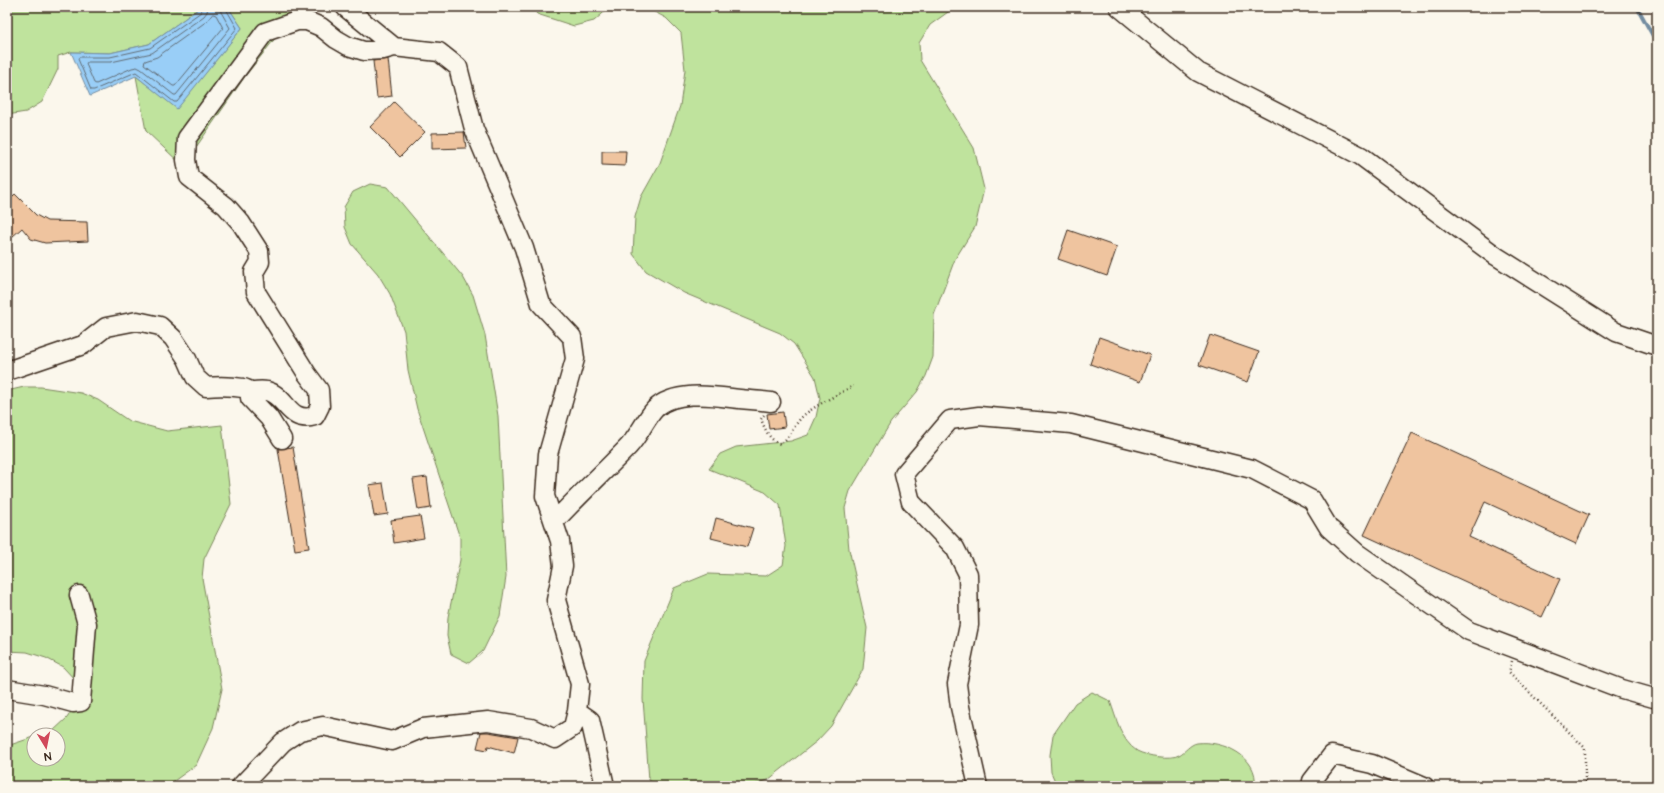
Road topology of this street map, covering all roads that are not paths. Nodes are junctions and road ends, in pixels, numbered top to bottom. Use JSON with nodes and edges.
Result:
{"nodes":[{"id":1,"x":345,"y":7,"type":"edge"},
{"id":2,"x":1119,"y":7,"type":"edge"},
{"id":3,"x":394,"y":47,"type":"junction"},
{"id":4,"x":1657,"y":346,"type":"edge"},
{"id":5,"x":7,"y":371,"type":"edge"},
{"id":6,"x":251,"y":391,"type":"junction"},
{"id":7,"x":771,"y":402,"type":"road end"},
{"id":8,"x":282,"y":439,"type":"dead end"},
{"id":9,"x":554,"y":522,"type":"junction"},
{"id":10,"x":79,"y":595,"type":"dead end"},
{"id":11,"x":7,"y":689,"type":"edge"},
{"id":12,"x":1657,"y":699,"type":"edge"},
{"id":13,"x":577,"y":711,"type":"junction"},
{"id":14,"x":241,"y":786,"type":"edge"},
{"id":15,"x":605,"y":786,"type":"edge"},
{"id":16,"x":978,"y":786,"type":"edge"},
{"id":17,"x":1311,"y":786,"type":"edge"},
{"id":18,"x":1424,"y":786,"type":"edge"}],
"edges":[{"from":1,"to":3,"type":"street"},
{"from":2,"to":4,"type":"street"},
{"from":3,"to":6,"type":"street"},
{"from":3,"to":9,"type":"street"},
{"from":5,"to":6,"type":"street"},
{"from":6,"to":8,"type":"street"},
{"from":7,"to":9,"type":"street"},
{"from":9,"to":13,"type":"street"},
{"from":10,"to":11,"type":"street"},
{"from":12,"to":16,"type":"street"},
{"from":13,"to":14,"type":"street"},
{"from":13,"to":15,"type":"street"},
{"from":17,"to":18,"type":"street"}]}
